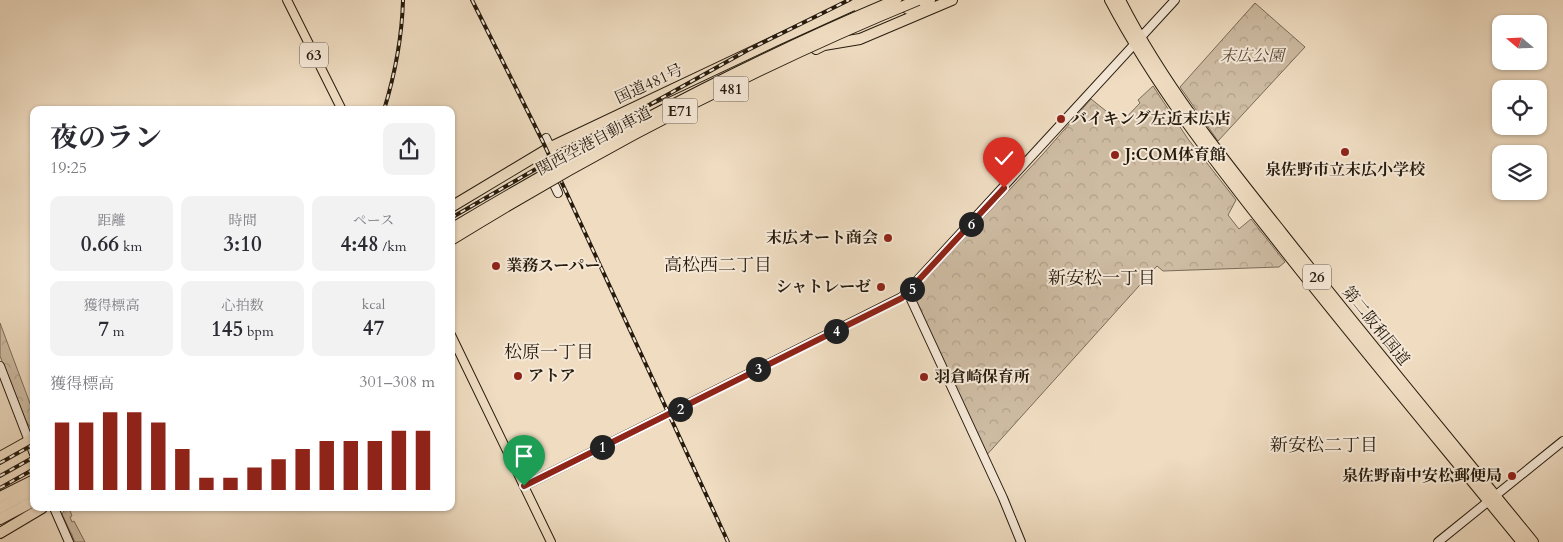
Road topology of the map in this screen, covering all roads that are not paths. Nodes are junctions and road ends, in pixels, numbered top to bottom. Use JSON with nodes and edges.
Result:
{"nodes":[{"id":1,"x":287,"y":0,"type":"edge"},
{"id":2,"x":865,"y":0,"type":"edge"},
{"id":3,"x":880,"y":0,"type":"edge"},
{"id":4,"x":896,"y":0,"type":"edge"},
{"id":5,"x":918,"y":0,"type":"edge"},
{"id":6,"x":930,"y":0,"type":"edge"},
{"id":7,"x":952,"y":0,"type":"edge"},
{"id":8,"x":1110,"y":0,"type":"edge"},
{"id":9,"x":1120,"y":0,"type":"edge"},
{"id":10,"x":1175,"y":0,"type":"edge"},
{"id":11,"x":827,"y":18,"type":"junction"},
{"id":12,"x":1138,"y":41,"type":"junction"},
{"id":13,"x":824,"y":45,"type":"junction"},
{"id":14,"x":340,"y":106,"type":"edge"},
{"id":15,"x":549,"y":142,"type":"junction"},
{"id":16,"x":540,"y":154,"type":"junction"},
{"id":17,"x":565,"y":177,"type":"junction"},
{"id":18,"x":556,"y":188,"type":"junction"},
{"id":19,"x":455,"y":205,"type":"edge"},
{"id":20,"x":455,"y":227,"type":"edge"},
{"id":21,"x":455,"y":240,"type":"edge"},
{"id":22,"x":455,"y":240,"type":"edge"},
{"id":23,"x":908,"y":293,"type":"junction"},
{"id":24,"x":455,"y":343,"type":"edge"},
{"id":25,"x":0,"y":366,"type":"edge"},
{"id":26,"x":30,"y":437,"type":"edge"},
{"id":27,"x":30,"y":440,"type":"edge"},
{"id":28,"x":1563,"y":440,"type":"edge"},
{"id":29,"x":0,"y":457,"type":"edge"},
{"id":30,"x":30,"y":482,"type":"edge"},
{"id":31,"x":524,"y":486,"type":"junction"},
{"id":32,"x":30,"y":492,"type":"edge"},
{"id":33,"x":0,"y":498,"type":"edge"},
{"id":34,"x":1492,"y":498,"type":"junction"},
{"id":35,"x":30,"y":503,"type":"edge"},
{"id":36,"x":0,"y":508,"type":"edge"},
{"id":37,"x":30,"y":508,"type":"edge"},
{"id":38,"x":37,"y":511,"type":"edge"},
{"id":39,"x":55,"y":511,"type":"edge"},
{"id":40,"x":0,"y":520,"type":"edge"},
{"id":41,"x":0,"y":525,"type":"edge"},
{"id":42,"x":0,"y":533,"type":"edge"},
{"id":43,"x":69,"y":542,"type":"edge"},
{"id":44,"x":551,"y":542,"type":"edge"},
{"id":45,"x":1021,"y":542,"type":"edge"},
{"id":46,"x":1438,"y":542,"type":"edge"},
{"id":47,"x":1522,"y":542,"type":"edge"},
{"id":48,"x":1533,"y":542,"type":"edge"}],
"edges":[{"from":1,"to":14,"type":"main road","number":"63"},
{"from":2,"to":11,"type":"highway","name":"国道481号","number":"481"},
{"from":3,"to":11,"type":"highway","number":"481"},
{"from":4,"to":20,"type":"highway","name":"関西空港自動車道","number":"E71","bridge":true},
{"from":5,"to":21,"type":"highway","name":"関西空港自動車道","number":"E71","bridge":true},
{"from":6,"to":13,"type":"highway","number":"481"},
{"from":7,"to":13,"type":"highway","number":"481"},
{"from":8,"to":12,"type":"highway","name":"第二阪和国道","number":"26"},
{"from":9,"to":12,"type":"highway","name":"第二阪和国道","number":"26"},
{"from":10,"to":12,"type":"street"},
{"from":11,"to":15,"type":"highway","name":"国道481号","number":"481"},
{"from":12,"to":23,"type":"street"},
{"from":12,"to":34,"type":"highway","name":"第二阪和国道","number":"26"},
{"from":13,"to":17,"type":"highway","number":"481"},
{"from":15,"to":16,"type":"highway","name":"国道481号","number":"481"},
{"from":15,"to":17,"type":"street"},
{"from":16,"to":18,"type":"street"},
{"from":16,"to":19,"type":"highway","name":"国道481号","number":"481"},
{"from":17,"to":18,"type":"highway","number":"481"},
{"from":18,"to":22,"type":"highway","number":"481"},
{"from":23,"to":31,"type":"street"},
{"from":23,"to":45,"type":"street"},
{"from":24,"to":31,"type":"main road"},
{"from":25,"to":26,"type":"street"},
{"from":27,"to":29,"type":"highway"},
{"from":28,"to":34,"type":"street"},
{"from":30,"to":33,"type":"highway"},
{"from":31,"to":44,"type":"main road"},
{"from":32,"to":36,"type":"highway"},
{"from":34,"to":46,"type":"street"},
{"from":34,"to":47,"type":"highway","name":"第二阪和国道","number":"26"},
{"from":34,"to":48,"type":"highway","name":"第二阪和国道","number":"26"},
{"from":35,"to":40,"type":"highway"},
{"from":37,"to":41,"type":"highway"},
{"from":38,"to":42,"type":"highway"},
{"from":39,"to":43,"type":"street"}]}
